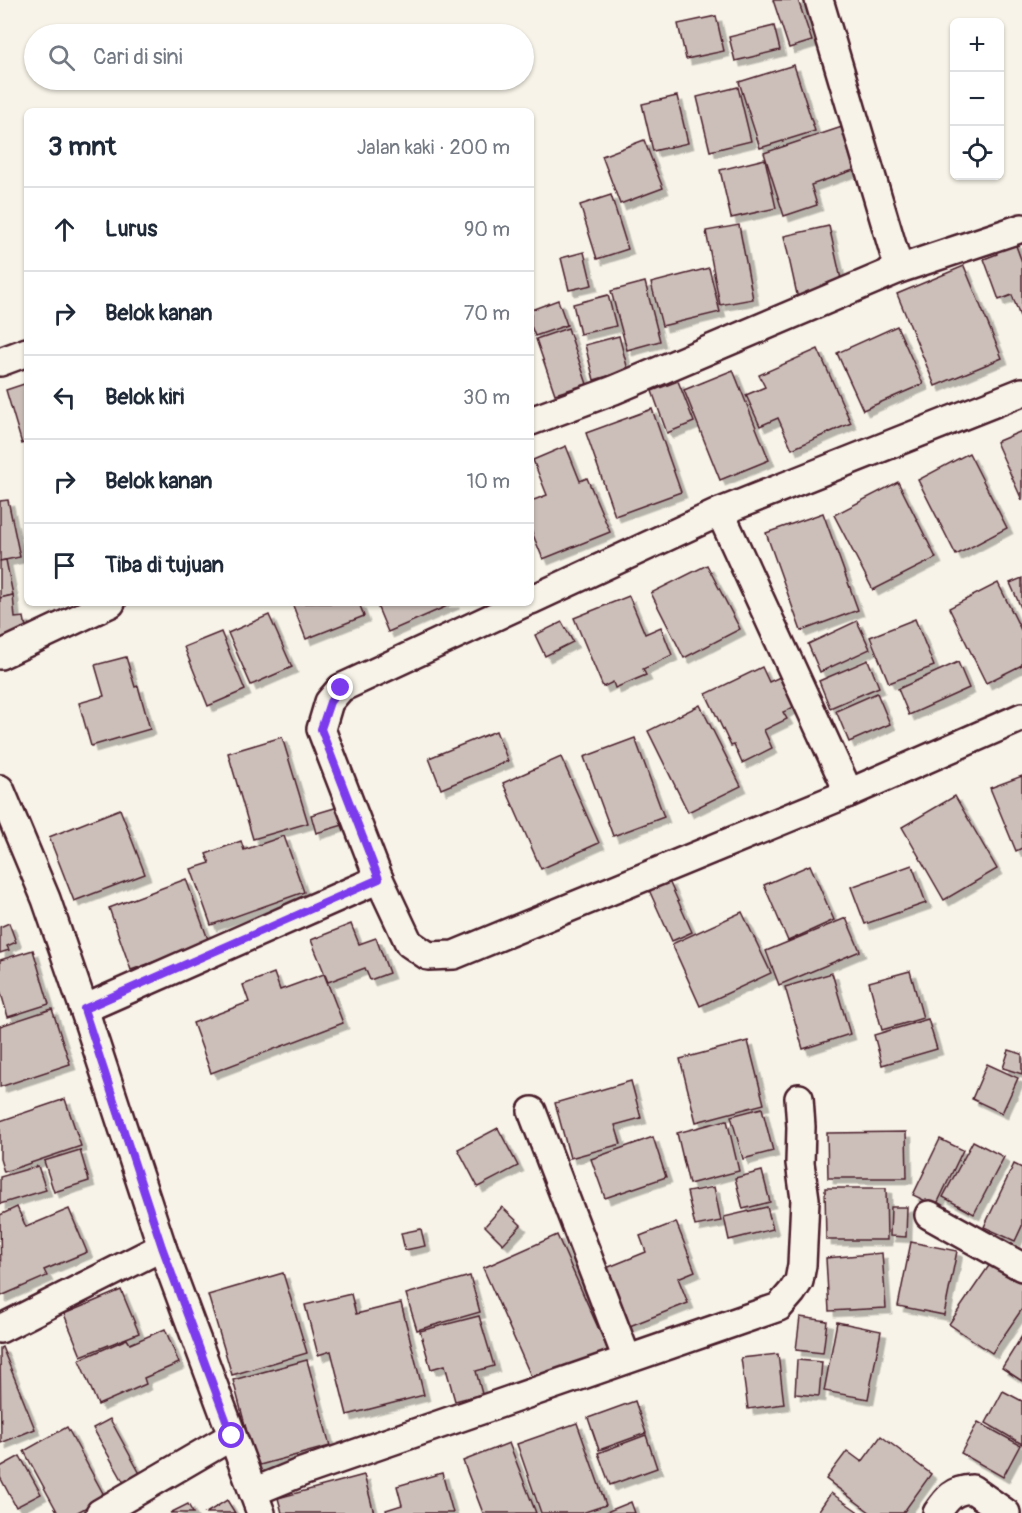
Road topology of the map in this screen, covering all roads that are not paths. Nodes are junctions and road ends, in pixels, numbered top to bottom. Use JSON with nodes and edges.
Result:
{"nodes":[{"id":1,"x":819,"y":0,"type":"edge"},
{"id":2,"x":1022,"y":228,"type":"edge"},
{"id":3,"x":899,"y":268,"type":"junction"},
{"id":4,"x":24,"y":353,"type":"edge"},
{"id":5,"x":0,"y":362,"type":"edge"},
{"id":6,"x":1022,"y":392,"type":"edge"},
{"id":7,"x":534,"y":421,"type":"edge"},
{"id":8,"x":720,"y":512,"type":"junction"},
{"id":9,"x":534,"y":599,"type":"edge"},
{"id":10,"x":105,"y":606,"type":"edge"},
{"id":11,"x":518,"y":606,"type":"edge"},
{"id":12,"x":0,"y":655,"type":"edge"},
{"id":13,"x":1022,"y":717,"type":"edge"},
{"id":14,"x":0,"y":789,"type":"edge"},
{"id":15,"x":849,"y":793,"type":"junction"},
{"id":16,"x":379,"y":879,"type":"junction"},
{"id":17,"x":84,"y":1009,"type":"junction"},
{"id":18,"x":799,"y":1098,"type":"dead end"},
{"id":19,"x":532,"y":1111,"type":"dead end"},
{"id":20,"x":929,"y":1215,"type":"dead end"},
{"id":21,"x":162,"y":1247,"type":"junction"},
{"id":22,"x":1022,"y":1267,"type":"edge"},
{"id":23,"x":0,"y":1329,"type":"edge"},
{"id":24,"x":627,"y":1359,"type":"junction"},
{"id":25,"x":232,"y":1436,"type":"junction"},
{"id":26,"x":257,"y":1503,"type":"edge"},
{"id":27,"x":100,"y":1513,"type":"edge"},
{"id":28,"x":937,"y":1513,"type":"edge"},
{"id":29,"x":1006,"y":1513,"type":"edge"}],
"edges":[{"from":1,"to":3,"type":"street"},
{"from":2,"to":3,"type":"street"},
{"from":3,"to":7,"type":"street"},
{"from":4,"to":5,"type":"street"},
{"from":6,"to":8,"type":"street"},
{"from":8,"to":9,"type":"street"},
{"from":8,"to":15,"type":"street"},
{"from":10,"to":12,"type":"street"},
{"from":11,"to":16,"type":"street"},
{"from":13,"to":15,"type":"street"},
{"from":14,"to":17,"type":"street"},
{"from":15,"to":16,"type":"street"},
{"from":16,"to":17,"type":"street"},
{"from":17,"to":21,"type":"street"},
{"from":18,"to":24,"type":"street"},
{"from":19,"to":24,"type":"street"},
{"from":20,"to":22,"type":"street"},
{"from":21,"to":23,"type":"street"},
{"from":21,"to":25,"type":"street"},
{"from":24,"to":26,"type":"street"},
{"from":25,"to":26,"type":"street"},
{"from":25,"to":27,"type":"street"},
{"from":28,"to":29,"type":"street"}]}
